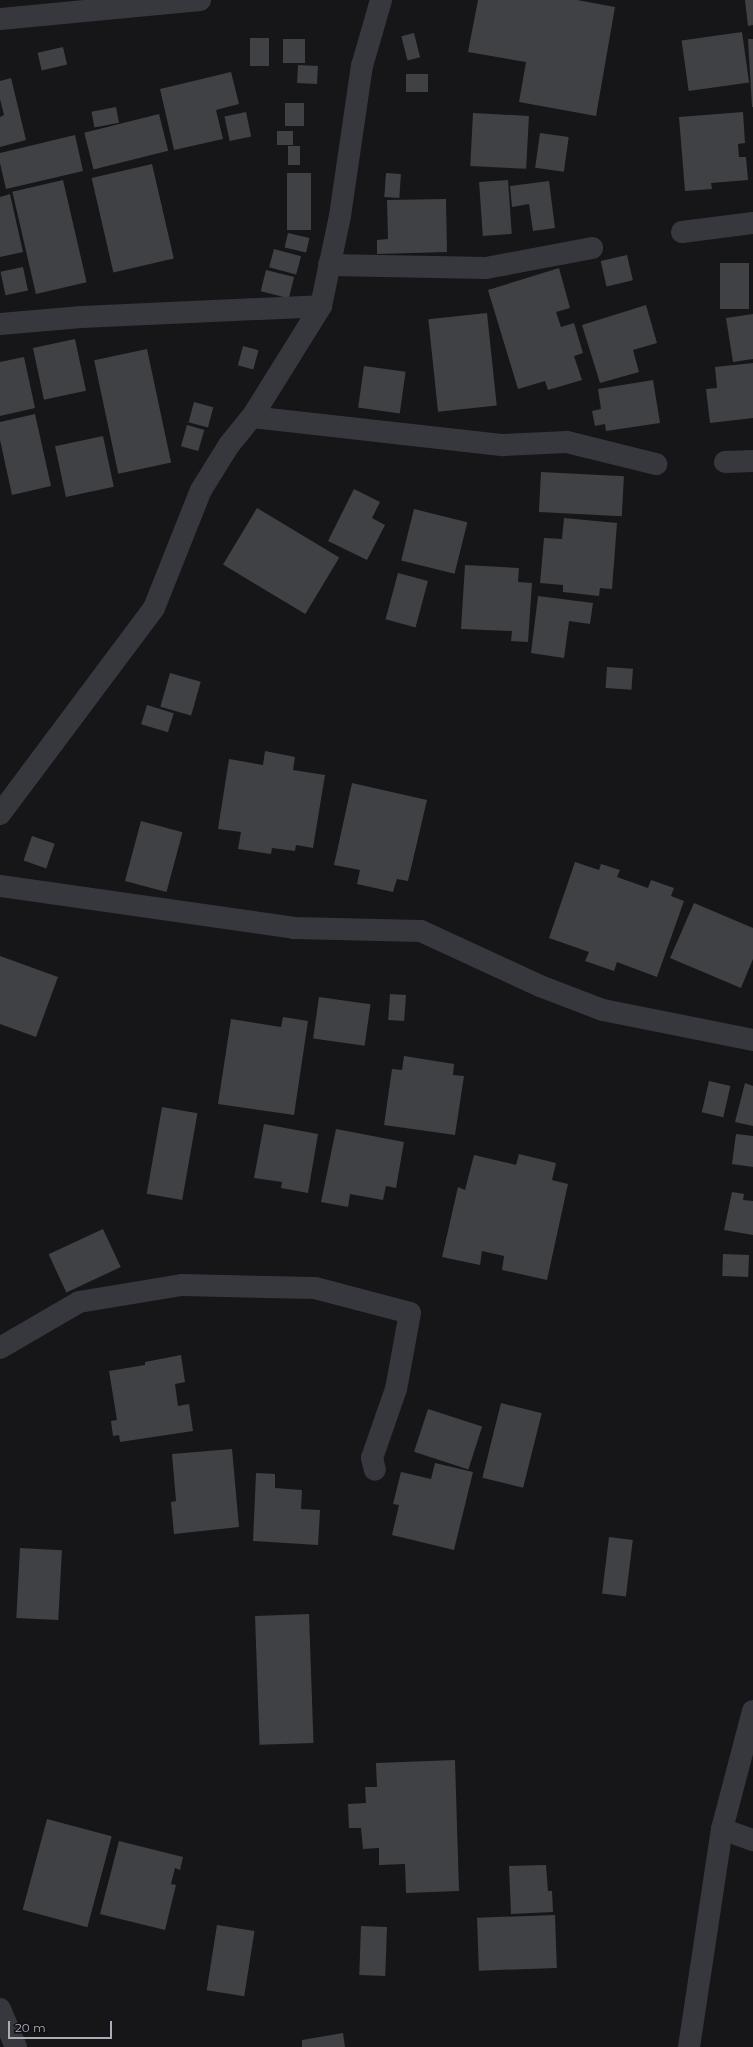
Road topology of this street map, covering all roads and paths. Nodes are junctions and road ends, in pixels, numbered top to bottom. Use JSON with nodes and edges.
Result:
{"nodes":[{"id":1,"x":200,"y":0,"type":"edge"},
{"id":2,"x":381,"y":0,"type":"edge"},
{"id":3,"x":0,"y":19,"type":"edge"},
{"id":4,"x":753,"y":223,"type":"edge"},
{"id":5,"x":682,"y":232,"type":"dead end"},
{"id":6,"x":592,"y":248,"type":"dead end"},
{"id":7,"x":329,"y":265,"type":"junction"},
{"id":8,"x":321,"y":306,"type":"junction"},
{"id":9,"x":0,"y":324,"type":"edge"},
{"id":10,"x":252,"y":417,"type":"junction"},
{"id":11,"x":753,"y":461,"type":"edge"},
{"id":12,"x":725,"y":462,"type":"dead end"},
{"id":13,"x":656,"y":464,"type":"dead end"},
{"id":14,"x":0,"y":814,"type":"edge"},
{"id":15,"x":0,"y":886,"type":"edge"},
{"id":16,"x":753,"y":1040,"type":"edge"},
{"id":17,"x":0,"y":1348,"type":"edge"},
{"id":18,"x":375,"y":1470,"type":"dead end"},
{"id":19,"x":753,"y":1711,"type":"edge"},
{"id":20,"x":722,"y":1829,"type":"junction"},
{"id":21,"x":753,"y":1840,"type":"edge"},
{"id":22,"x":0,"y":2009,"type":"edge"},
{"id":23,"x":16,"y":2047,"type":"edge"},
{"id":24,"x":689,"y":2047,"type":"edge"}],
"edges":[{"from":1,"to":3,"type":"street"},
{"from":2,"to":7,"type":"street"},
{"from":4,"to":5,"type":"street"},
{"from":6,"to":7,"type":"street"},
{"from":7,"to":8,"type":"street"},
{"from":8,"to":9,"type":"street"},
{"from":8,"to":10,"type":"street"},
{"from":10,"to":13,"type":"street"},
{"from":10,"to":14,"type":"street"},
{"from":11,"to":12,"type":"street"},
{"from":15,"to":16,"type":"street"},
{"from":17,"to":18,"type":"street"},
{"from":19,"to":20,"type":"street"},
{"from":20,"to":21,"type":"street"},
{"from":20,"to":24,"type":"street"},
{"from":22,"to":23,"type":"street"}]}
